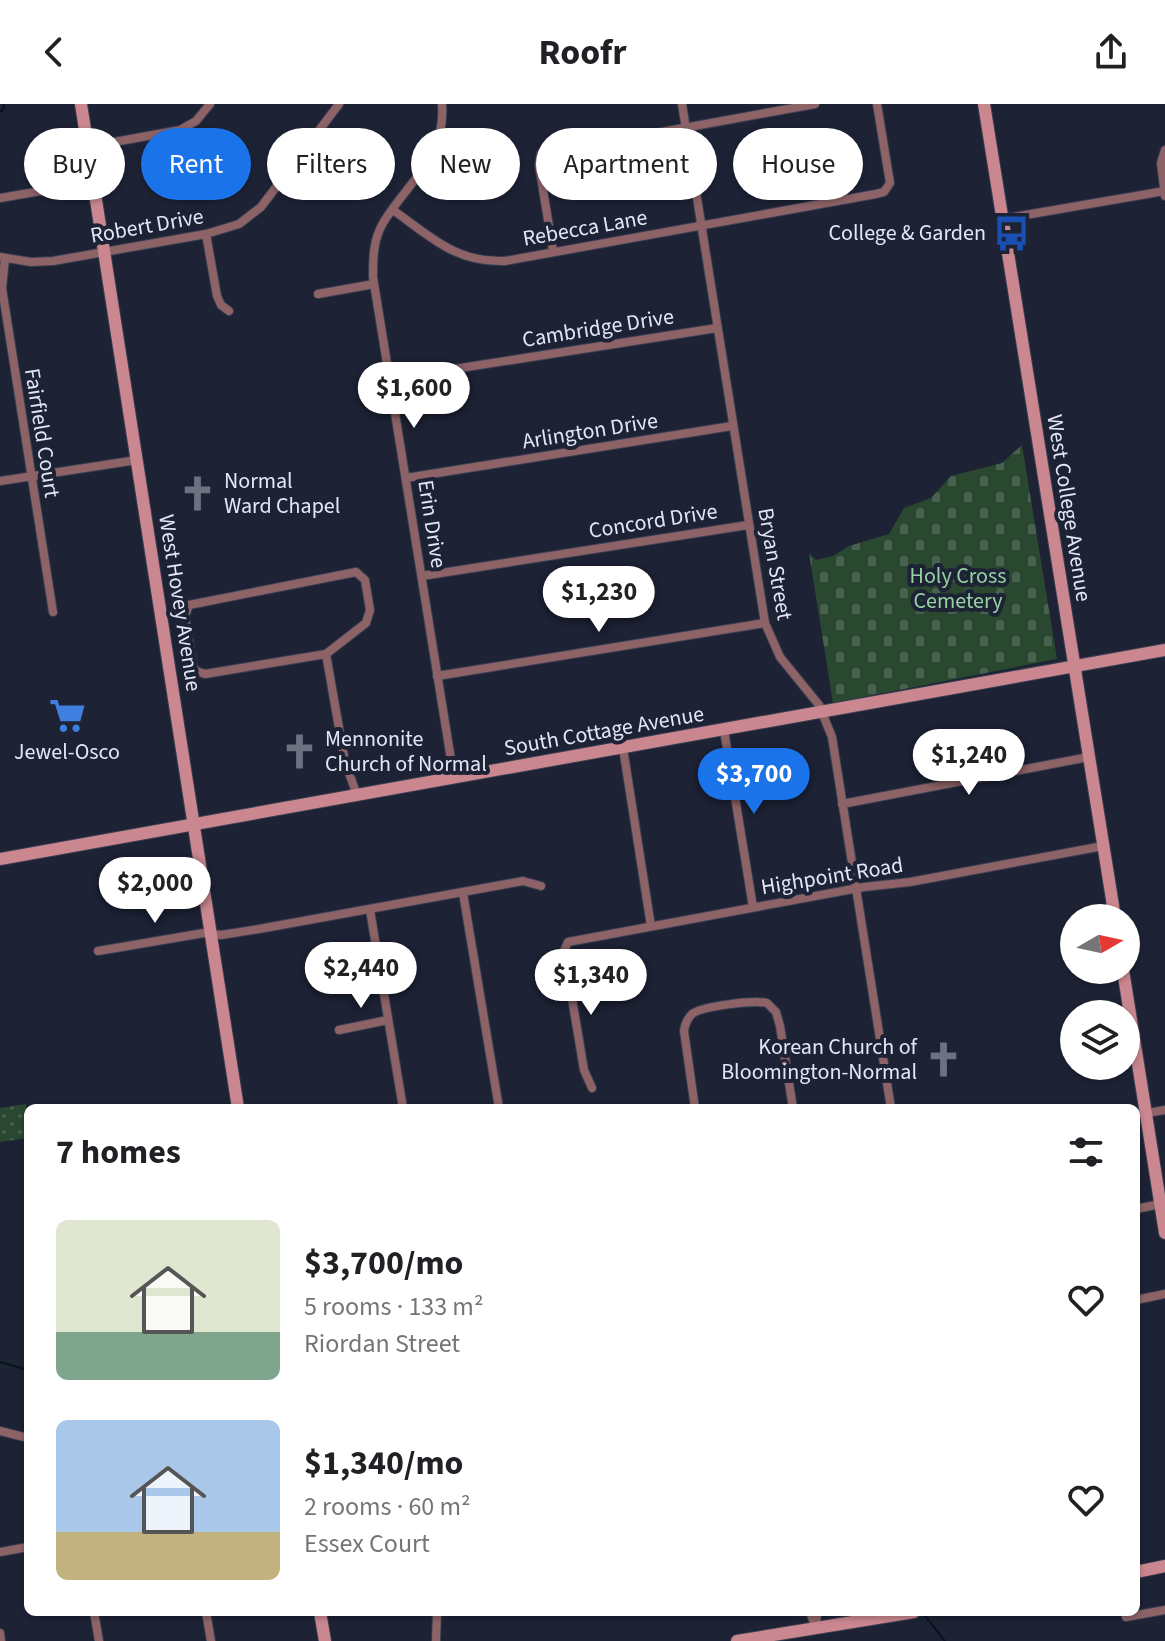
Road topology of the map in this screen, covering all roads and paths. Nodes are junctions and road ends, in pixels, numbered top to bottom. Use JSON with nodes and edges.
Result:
{"nodes":[{"id":1,"x":81,"y":104,"type":"edge"},
{"id":2,"x":210,"y":104,"type":"edge"},
{"id":3,"x":339,"y":104,"type":"edge"},
{"id":4,"x":442,"y":104,"type":"edge"},
{"id":5,"x":682,"y":104,"type":"edge"},
{"id":6,"x":815,"y":104,"type":"edge"},
{"id":7,"x":877,"y":104,"type":"edge"},
{"id":8,"x":984,"y":104,"type":"edge"},
{"id":9,"x":686,"y":127,"type":"junction"},
{"id":10,"x":84,"y":128,"type":"edge"},
{"id":11,"x":125,"y":140,"type":"edge"},
{"id":12,"x":1165,"y":150,"type":"edge"},
{"id":13,"x":1165,"y":193,"type":"edge"},
{"id":14,"x":24,"y":194,"type":"edge"},
{"id":15,"x":0,"y":198,"type":"edge"},
{"id":16,"x":96,"y":200,"type":"edge"},
{"id":17,"x":393,"y":210,"type":"junction"},
{"id":18,"x":1002,"y":219,"type":"junction"},
{"id":19,"x":701,"y":225,"type":"junction"},
{"id":20,"x":206,"y":234,"type":"junction"},
{"id":21,"x":553,"y":251,"type":"junction"},
{"id":22,"x":104,"y":252,"type":"junction"},
{"id":23,"x":2,"y":258,"type":"edge"},
{"id":24,"x":374,"y":284,"type":"junction"},
{"id":25,"x":318,"y":294,"type":"dead end"},
{"id":26,"x":229,"y":311,"type":"dead end"},
{"id":27,"x":717,"y":328,"type":"junction"},
{"id":28,"x":390,"y":379,"type":"junction"},
{"id":29,"x":732,"y":426,"type":"junction"},
{"id":30,"x":137,"y":460,"type":"junction"},
{"id":31,"x":31,"y":476,"type":"junction"},
{"id":32,"x":406,"y":478,"type":"junction"},
{"id":33,"x":0,"y":481,"type":"edge"},
{"id":34,"x":748,"y":525,"type":"junction"},
{"id":35,"x":422,"y":576,"type":"junction"},
{"id":36,"x":53,"y":612,"type":"dead end"},
{"id":37,"x":765,"y":623,"type":"junction"},
{"id":38,"x":1165,"y":650,"type":"edge"},
{"id":39,"x":326,"y":654,"type":"junction"},
{"id":40,"x":1074,"y":666,"type":"junction"},
{"id":41,"x":437,"y":676,"type":"junction"},
{"id":42,"x":822,"y":711,"type":"junction"},
{"id":43,"x":724,"y":730,"type":"junction"},
{"id":44,"x":623,"y":748,"type":"junction"},
{"id":45,"x":1089,"y":757,"type":"junction"},
{"id":46,"x":454,"y":778,"type":"junction"},
{"id":47,"x":357,"y":795,"type":"junction"},
{"id":48,"x":842,"y":804,"type":"junction"},
{"id":49,"x":195,"y":824,"type":"junction"},
{"id":50,"x":1103,"y":846,"type":"junction"},
{"id":51,"x":0,"y":859,"type":"edge"},
{"id":52,"x":541,"y":886,"type":"dead end"},
{"id":53,"x":856,"y":888,"type":"junction"},
{"id":54,"x":463,"y":893,"type":"junction"},
{"id":55,"x":1113,"y":904,"type":"edge"},
{"id":56,"x":753,"y":907,"type":"junction"},
{"id":57,"x":370,"y":910,"type":"junction"},
{"id":58,"x":651,"y":926,"type":"junction"},
{"id":59,"x":212,"y":934,"type":"junction"},
{"id":60,"x":98,"y":951,"type":"dead end"},
{"id":61,"x":1125,"y":984,"type":"edge"},
{"id":62,"x":388,"y":1020,"type":"junction"},
{"id":63,"x":339,"y":1030,"type":"dead end"},
{"id":64,"x":592,"y":1088,"type":"dead end"},
{"id":65,"x":237,"y":1104,"type":"edge"},
{"id":66,"x":402,"y":1104,"type":"edge"},
{"id":67,"x":498,"y":1104,"type":"edge"},
{"id":68,"x":694,"y":1104,"type":"edge"},
{"id":69,"x":792,"y":1104,"type":"edge"},
{"id":70,"x":890,"y":1104,"type":"edge"},
{"id":71,"x":1140,"y":1104,"type":"edge"},
{"id":72,"x":1165,"y":1110,"type":"edge"},
{"id":73,"x":1141,"y":1114,"type":"edge"},
{"id":74,"x":1160,"y":1204,"type":"junction"},
{"id":75,"x":1140,"y":1208,"type":"edge"},
{"id":76,"x":1165,"y":1233,"type":"edge"},
{"id":77,"x":1165,"y":1294,"type":"edge"},
{"id":78,"x":1140,"y":1299,"type":"edge"},
{"id":79,"x":0,"y":1431,"type":"edge"},
{"id":80,"x":24,"y":1437,"type":"edge"},
{"id":81,"x":24,"y":1548,"type":"edge"},
{"id":82,"x":0,"y":1552,"type":"edge"},
{"id":83,"x":1165,"y":1566,"type":"edge"},
{"id":84,"x":1140,"y":1571,"type":"edge"},
{"id":85,"x":1165,"y":1610,"type":"edge"},
{"id":86,"x":1140,"y":1614,"type":"edge"},
{"id":87,"x":95,"y":1616,"type":"edge"},
{"id":88,"x":207,"y":1616,"type":"edge"},
{"id":89,"x":321,"y":1616,"type":"edge"},
{"id":90,"x":437,"y":1616,"type":"edge"},
{"id":91,"x":896,"y":1616,"type":"edge"},
{"id":92,"x":1132,"y":1616,"type":"edge"},
{"id":93,"x":1126,"y":1617,"type":"dead end"},
{"id":94,"x":0,"y":1633,"type":"edge"},
{"id":95,"x":817,"y":1634,"type":"edge"},
{"id":96,"x":1,"y":1641,"type":"edge"},
{"id":97,"x":99,"y":1641,"type":"edge"},
{"id":98,"x":211,"y":1641,"type":"edge"},
{"id":99,"x":325,"y":1641,"type":"edge"},
{"id":100,"x":436,"y":1641,"type":"edge"},
{"id":101,"x":737,"y":1641,"type":"edge"}],
"edges":[{"from":1,"to":10,"type":"main road","name":"West Hovey Avenue"},
{"from":2,"to":11,"type":"street"},
{"from":3,"to":20,"type":"street","name":"Robert Drive"},
{"from":4,"to":17,"type":"street","name":"Erin Drive"},
{"from":5,"to":9,"type":"street","name":"Bryan Street"},
{"from":6,"to":9,"type":"street"},
{"from":7,"to":19,"type":"street","name":"Rebecca Lane"},
{"from":8,"to":18,"type":"main road","name":"West College Avenue"},
{"from":9,"to":19,"type":"street","name":"Bryan Street"},
{"from":9,"to":21,"type":"street"},
{"from":12,"to":13,"type":"street"},
{"from":13,"to":18,"type":"street"},
{"from":14,"to":15,"type":"street"},
{"from":16,"to":22,"type":"main road","name":"West Hovey Avenue"},
{"from":17,"to":21,"type":"street","name":"Rebecca Lane"},
{"from":17,"to":24,"type":"street","name":"Erin Drive"},
{"from":18,"to":40,"type":"main road","name":"West College Avenue"},
{"from":19,"to":21,"type":"street","name":"Rebecca Lane"},
{"from":19,"to":27,"type":"street","name":"Bryan Street"},
{"from":20,"to":22,"type":"street","name":"Robert Drive"},
{"from":20,"to":26,"type":"street"},
{"from":22,"to":23,"type":"street","name":"Robert Drive"},
{"from":22,"to":30,"type":"main road","name":"West Hovey Avenue"},
{"from":23,"to":31,"type":"street","name":"Fairfield Court"},
{"from":24,"to":25,"type":"street"},
{"from":24,"to":28,"type":"street","name":"Erin Drive"},
{"from":27,"to":28,"type":"street","name":"Cambridge Drive"},
{"from":27,"to":29,"type":"street","name":"Bryan Street"},
{"from":28,"to":32,"type":"street","name":"Erin Drive"},
{"from":29,"to":32,"type":"street","name":"Arlington Drive"},
{"from":29,"to":34,"type":"street","name":"Bryan Street"},
{"from":30,"to":31,"type":"street"},
{"from":30,"to":49,"type":"main road","name":"West Hovey Avenue"},
{"from":31,"to":33,"type":"street"},
{"from":31,"to":36,"type":"street","name":"Fairfield Court"},
{"from":32,"to":35,"type":"street","name":"Erin Drive"},
{"from":34,"to":35,"type":"street","name":"Concord Drive"},
{"from":34,"to":37,"type":"street","name":"Bryan Street"},
{"from":35,"to":41,"type":"street","name":"Erin Drive"},
{"from":37,"to":41,"type":"street"},
{"from":37,"to":42,"type":"street","name":"Bryan Street"},
{"from":38,"to":40,"type":"main road","name":"South Cottage Avenue"},
{"from":39,"to":39,"type":"street"},
{"from":39,"to":47,"type":"street"},
{"from":40,"to":42,"type":"main road","name":"South Cottage Avenue"},
{"from":40,"to":45,"type":"main road","name":"West College Avenue"},
{"from":41,"to":46,"type":"street","name":"Erin Drive"},
{"from":42,"to":43,"type":"main road","name":"South Cottage Avenue"},
{"from":42,"to":48,"type":"street","name":"Bryan Street"},
{"from":43,"to":44,"type":"main road","name":"South Cottage Avenue"},
{"from":43,"to":56,"type":"street"},
{"from":44,"to":46,"type":"main road","name":"South Cottage Avenue"},
{"from":44,"to":58,"type":"street"},
{"from":45,"to":48,"type":"street"},
{"from":45,"to":50,"type":"main road","name":"West College Avenue"},
{"from":46,"to":47,"type":"main road","name":"South Cottage Avenue"},
{"from":47,"to":49,"type":"main road","name":"South Cottage Avenue"},
{"from":48,"to":53,"type":"street","name":"Bryan Street"},
{"from":49,"to":51,"type":"main road","name":"South Cottage Avenue"},
{"from":49,"to":59,"type":"main road","name":"West Hovey Avenue"},
{"from":50,"to":53,"type":"street","name":"Highpoint Road"},
{"from":50,"to":55,"type":"main road","name":"West College Avenue"},
{"from":52,"to":54,"type":"street"},
{"from":53,"to":56,"type":"street","name":"Highpoint Road"},
{"from":53,"to":70,"type":"street","name":"Bryan Street"},
{"from":54,"to":57,"type":"street"},
{"from":54,"to":67,"type":"street"},
{"from":56,"to":58,"type":"street","name":"Highpoint Road"},
{"from":57,"to":59,"type":"street"},
{"from":57,"to":62,"type":"street"},
{"from":58,"to":64,"type":"street","name":"Highpoint Road"},
{"from":59,"to":60,"type":"street"},
{"from":59,"to":65,"type":"main road","name":"West Hovey Avenue"},
{"from":61,"to":71,"type":"main road"},
{"from":62,"to":63,"type":"street"},
{"from":62,"to":66,"type":"street"},
{"from":68,"to":69,"type":"street"},
{"from":72,"to":73,"type":"street"},
{"from":73,"to":74,"type":"main road"},
{"from":74,"to":75,"type":"street"},
{"from":74,"to":76,"type":"main road"},
{"from":77,"to":78,"type":"street"},
{"from":79,"to":80,"type":"street"},
{"from":81,"to":82,"type":"street"},
{"from":83,"to":84,"type":"main road"},
{"from":85,"to":86,"type":"street"},
{"from":87,"to":97,"type":"street"},
{"from":88,"to":98,"type":"street"},
{"from":89,"to":99,"type":"main road"},
{"from":90,"to":100,"type":"street"},
{"from":91,"to":95,"type":"main road"},
{"from":92,"to":93,"type":"street"},
{"from":94,"to":96,"type":"street"},
{"from":95,"to":101,"type":"main road"}]}
